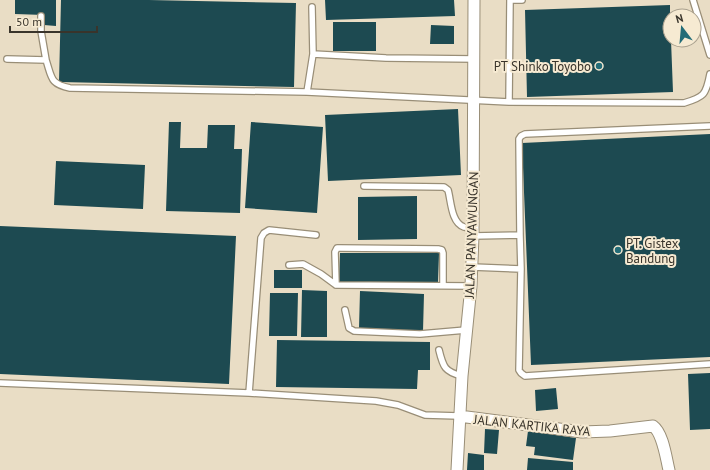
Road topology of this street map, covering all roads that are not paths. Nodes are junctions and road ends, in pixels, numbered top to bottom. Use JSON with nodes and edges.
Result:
{"nodes":[{"id":1,"x":474,"y":0,"type":"edge"},
{"id":2,"x":510,"y":0,"type":"edge"},
{"id":3,"x":522,"y":0,"type":"edge"},
{"id":4,"x":693,"y":0,"type":"edge"},
{"id":5,"x":312,"y":7,"type":"dead end"},
{"id":6,"x":40,"y":16,"type":"dead end"},
{"id":7,"x":313,"y":54,"type":"junction"},
{"id":8,"x":710,"y":55,"type":"edge"},
{"id":9,"x":7,"y":58,"type":"dead end"},
{"id":10,"x":46,"y":60,"type":"junction"},
{"id":11,"x":475,"y":60,"type":"junction"},
{"id":12,"x":710,"y":74,"type":"edge"},
{"id":13,"x":307,"y":92,"type":"junction"},
{"id":14,"x":474,"y":100,"type":"junction"},
{"id":15,"x":509,"y":102,"type":"junction"},
{"id":16,"x":710,"y":126,"type":"edge"},
{"id":17,"x":364,"y":186,"type":"dead end"},
{"id":18,"x":473,"y":232,"type":"junction"},
{"id":19,"x":316,"y":235,"type":"dead end"},
{"id":20,"x":520,"y":235,"type":"junction"},
{"id":21,"x":289,"y":265,"type":"dead end"},
{"id":22,"x":472,"y":267,"type":"junction"},
{"id":23,"x":521,"y":269,"type":"junction"},
{"id":24,"x":336,"y":285,"type":"junction"},
{"id":25,"x":443,"y":286,"type":"junction"},
{"id":26,"x":471,"y":286,"type":"junction"},
{"id":27,"x":345,"y":310,"type":"dead end"},
{"id":28,"x":466,"y":330,"type":"junction"},
{"id":29,"x":439,"y":350,"type":"dead end"},
{"id":30,"x":710,"y":364,"type":"edge"},
{"id":31,"x":462,"y":376,"type":"junction"},
{"id":32,"x":0,"y":383,"type":"edge"},
{"id":33,"x":249,"y":393,"type":"junction"},
{"id":34,"x":459,"y":416,"type":"junction"},
{"id":35,"x":457,"y":470,"type":"edge"},
{"id":36,"x":669,"y":470,"type":"edge"}],
"edges":[{"from":1,"to":11,"type":"street","name":"JALAN PANYAWUNGAN"},
{"from":2,"to":3,"type":"lane"},
{"from":2,"to":15,"type":"lane"},
{"from":4,"to":8,"type":"lane"},
{"from":5,"to":7,"type":"lane"},
{"from":6,"to":10,"type":"lane"},
{"from":7,"to":11,"type":"lane"},
{"from":7,"to":13,"type":"lane"},
{"from":9,"to":10,"type":"lane"},
{"from":10,"to":13,"type":"lane"},
{"from":11,"to":14,"type":"street","name":"JALAN PANYAWUNGAN"},
{"from":12,"to":15,"type":"lane"},
{"from":13,"to":14,"type":"lane"},
{"from":14,"to":15,"type":"lane"},
{"from":14,"to":18,"type":"street","name":"JALAN PANYAWUNGAN"},
{"from":16,"to":20,"type":"lane"},
{"from":17,"to":18,"type":"lane"},
{"from":18,"to":20,"type":"lane"},
{"from":18,"to":22,"type":"street","name":"JALAN PANYAWUNGAN"},
{"from":19,"to":33,"type":"lane"},
{"from":20,"to":23,"type":"lane"},
{"from":21,"to":24,"type":"lane"},
{"from":22,"to":23,"type":"lane"},
{"from":22,"to":26,"type":"street","name":"JALAN PANYAWUNGAN"},
{"from":23,"to":30,"type":"lane"},
{"from":24,"to":25,"type":"lane"},
{"from":24,"to":25,"type":"lane"},
{"from":25,"to":26,"type":"lane"},
{"from":26,"to":28,"type":"street","name":"JALAN PANYAWUNGAN"},
{"from":27,"to":28,"type":"lane"},
{"from":28,"to":31,"type":"street","name":"JALAN PANYAWUNGAN"},
{"from":29,"to":31,"type":"lane"},
{"from":31,"to":34,"type":"street","name":"JALAN PANYAWUNGAN"},
{"from":32,"to":33,"type":"lane"},
{"from":33,"to":34,"type":"lane"},
{"from":34,"to":35,"type":"street","name":"JALAN PANYAWUNGAN"},
{"from":34,"to":36,"type":"street","name":"JALAN KARTIKA RAYA"}]}
